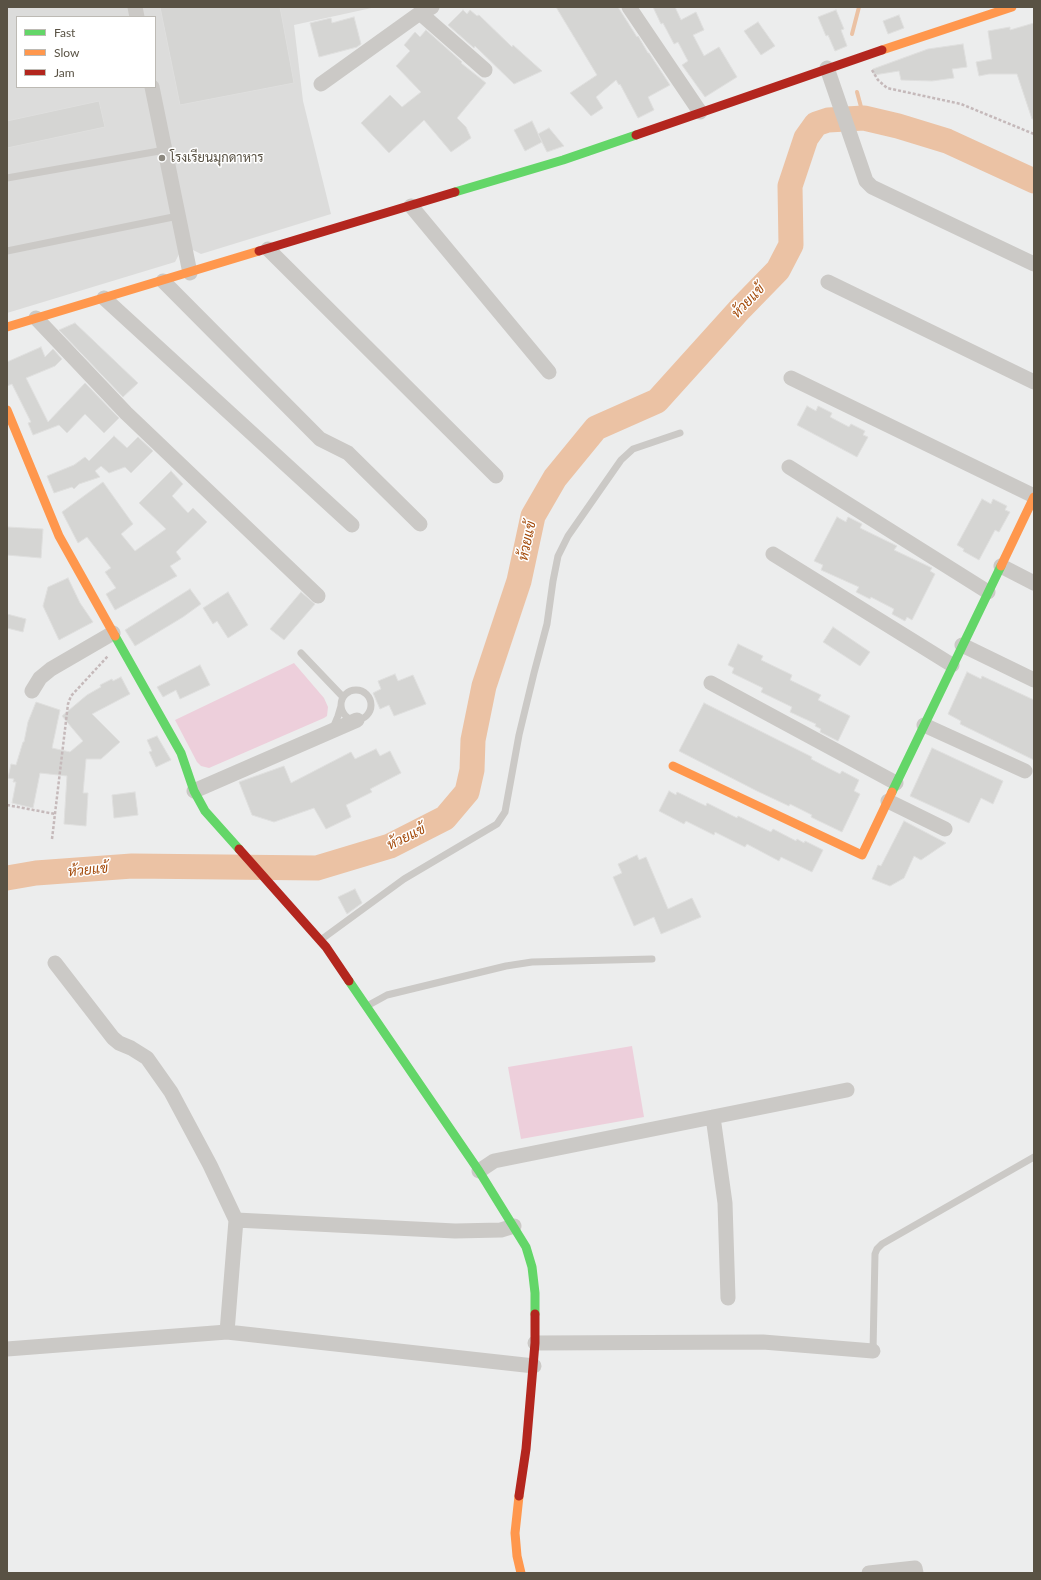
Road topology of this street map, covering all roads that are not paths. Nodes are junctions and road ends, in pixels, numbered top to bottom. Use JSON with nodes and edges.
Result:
{"nodes":[{"id":1,"x":629,"y":7,"type":"edge"},
{"id":2,"x":1012,"y":7,"type":"edge"},
{"id":3,"x":426,"y":10,"type":"edge"},
{"id":4,"x":827,"y":68,"type":"junction"},
{"id":5,"x":485,"y":70,"type":"dead end"},
{"id":6,"x":321,"y":84,"type":"dead end"},
{"id":7,"x":152,"y":88,"type":"edge"},
{"id":8,"x":700,"y":112,"type":"junction"},
{"id":9,"x":165,"y":150,"type":"junction"},
{"id":10,"x":7,"y":178,"type":"edge"},
{"id":11,"x":411,"y":206,"type":"junction"},
{"id":12,"x":178,"y":216,"type":"junction"},
{"id":13,"x":268,"y":249,"type":"junction"},
{"id":14,"x":7,"y":252,"type":"edge"},
{"id":15,"x":1034,"y":264,"type":"edge"},
{"id":16,"x":190,"y":273,"type":"junction"},
{"id":17,"x":163,"y":281,"type":"junction"},
{"id":18,"x":828,"y":282,"type":"dead end"},
{"id":19,"x":104,"y":298,"type":"junction"},
{"id":20,"x":36,"y":318,"type":"junction"},
{"id":21,"x":7,"y":327,"type":"edge"},
{"id":22,"x":549,"y":372,"type":"dead end"},
{"id":23,"x":791,"y":378,"type":"dead end"},
{"id":24,"x":1034,"y":382,"type":"edge"},
{"id":25,"x":7,"y":410,"type":"edge"},
{"id":26,"x":680,"y":433,"type":"dead end"},
{"id":27,"x":789,"y":467,"type":"dead end"},
{"id":28,"x":496,"y":476,"type":"dead end"},
{"id":29,"x":1034,"y":496,"type":"edge"},
{"id":30,"x":420,"y":524,"type":"dead end"},
{"id":31,"x":352,"y":525,"type":"dead end"},
{"id":32,"x":773,"y":554,"type":"dead end"},
{"id":33,"x":1001,"y":566,"type":"junction"},
{"id":34,"x":1034,"y":583,"type":"edge"},
{"id":35,"x":988,"y":592,"type":"junction"},
{"id":36,"x":318,"y":596,"type":"dead end"},
{"id":37,"x":117,"y":639,"type":"junction"},
{"id":38,"x":962,"y":646,"type":"junction"},
{"id":39,"x":301,"y":653,"type":"dead end"},
{"id":40,"x":952,"y":665,"type":"junction"},
{"id":41,"x":1034,"y":680,"type":"edge"},
{"id":42,"x":711,"y":683,"type":"dead end"},
{"id":43,"x":32,"y":691,"type":"dead end"},
{"id":44,"x":343,"y":697,"type":"junction"},
{"id":45,"x":341,"y":706,"type":"junction"},
{"id":46,"x":357,"y":720,"type":"junction"},
{"id":47,"x":924,"y":725,"type":"junction"},
{"id":48,"x":331,"y":731,"type":"junction"},
{"id":49,"x":673,"y":766,"type":"dead end"},
{"id":50,"x":1025,"y":771,"type":"dead end"},
{"id":51,"x":896,"y":783,"type":"junction"},
{"id":52,"x":194,"y":791,"type":"junction"},
{"id":53,"x":888,"y":801,"type":"junction"},
{"id":54,"x":945,"y":829,"type":"dead end"},
{"id":55,"x":320,"y":940,"type":"junction"},
{"id":56,"x":652,"y":959,"type":"dead end"},
{"id":57,"x":55,"y":963,"type":"dead end"},
{"id":58,"x":366,"y":1007,"type":"junction"},
{"id":59,"x":848,"y":1090,"type":"dead end"},
{"id":60,"x":713,"y":1117,"type":"junction"},
{"id":61,"x":1034,"y":1157,"type":"edge"},
{"id":62,"x":479,"y":1171,"type":"junction"},
{"id":63,"x":236,"y":1220,"type":"junction"},
{"id":64,"x":514,"y":1226,"type":"junction"},
{"id":65,"x":728,"y":1298,"type":"dead end"},
{"id":66,"x":227,"y":1332,"type":"junction"},
{"id":67,"x":535,"y":1342,"type":"junction"},
{"id":68,"x":7,"y":1349,"type":"edge"},
{"id":69,"x":873,"y":1351,"type":"joint"},
{"id":70,"x":534,"y":1366,"type":"junction"},
{"id":71,"x":521,"y":1573,"type":"edge"},
{"id":72,"x":869,"y":1573,"type":"edge"},
{"id":73,"x":916,"y":1573,"type":"edge"}],
"edges":[{"from":1,"to":8,"type":"street"},
{"from":2,"to":4,"type":"street"},
{"from":3,"to":5,"type":"street"},
{"from":3,"to":6,"type":"street"},
{"from":4,"to":8,"type":"street"},
{"from":4,"to":15,"type":"street"},
{"from":7,"to":9,"type":"street"},
{"from":8,"to":11,"type":"street"},
{"from":9,"to":10,"type":"lane"},
{"from":9,"to":12,"type":"street"},
{"from":11,"to":13,"type":"street"},
{"from":11,"to":22,"type":"street"},
{"from":12,"to":14,"type":"lane"},
{"from":12,"to":16,"type":"street"},
{"from":13,"to":16,"type":"street"},
{"from":13,"to":28,"type":"street"},
{"from":16,"to":17,"type":"street"},
{"from":17,"to":19,"type":"street"},
{"from":17,"to":30,"type":"street"},
{"from":18,"to":24,"type":"street"},
{"from":19,"to":20,"type":"street"},
{"from":19,"to":31,"type":"street"},
{"from":20,"to":21,"type":"street"},
{"from":20,"to":36,"type":"street"},
{"from":23,"to":29,"type":"street"},
{"from":25,"to":37,"type":"street"},
{"from":26,"to":55,"type":"lane"},
{"from":27,"to":35,"type":"street"},
{"from":29,"to":33,"type":"street"},
{"from":32,"to":40,"type":"street"},
{"from":33,"to":34,"type":"street"},
{"from":33,"to":35,"type":"street"},
{"from":35,"to":38,"type":"street"},
{"from":37,"to":43,"type":"street"},
{"from":37,"to":52,"type":"street"},
{"from":38,"to":40,"type":"street"},
{"from":38,"to":41,"type":"street"},
{"from":39,"to":44,"type":"lane"},
{"from":40,"to":47,"type":"street"},
{"from":42,"to":51,"type":"street"},
{"from":44,"to":45,"type":"lane"},
{"from":44,"to":46,"type":"lane"},
{"from":45,"to":46,"type":"lane"},
{"from":45,"to":48,"type":"lane"},
{"from":46,"to":48,"type":"street"},
{"from":47,"to":50,"type":"street"},
{"from":47,"to":51,"type":"street"},
{"from":48,"to":52,"type":"street"},
{"from":49,"to":53,"type":"street"},
{"from":51,"to":53,"type":"street"},
{"from":52,"to":55,"type":"street"},
{"from":53,"to":54,"type":"street"},
{"from":55,"to":58,"type":"street"},
{"from":56,"to":58,"type":"lane"},
{"from":57,"to":63,"type":"street"},
{"from":58,"to":62,"type":"street"},
{"from":59,"to":60,"type":"street"},
{"from":60,"to":62,"type":"street"},
{"from":60,"to":65,"type":"street"},
{"from":61,"to":69,"type":"lane"},
{"from":62,"to":64,"type":"street"},
{"from":63,"to":64,"type":"street"},
{"from":63,"to":66,"type":"street"},
{"from":64,"to":67,"type":"street"},
{"from":66,"to":68,"type":"street"},
{"from":66,"to":70,"type":"street"},
{"from":67,"to":69,"type":"street"},
{"from":67,"to":70,"type":"street"},
{"from":70,"to":71,"type":"street"},
{"from":72,"to":73,"type":"street"}]}
